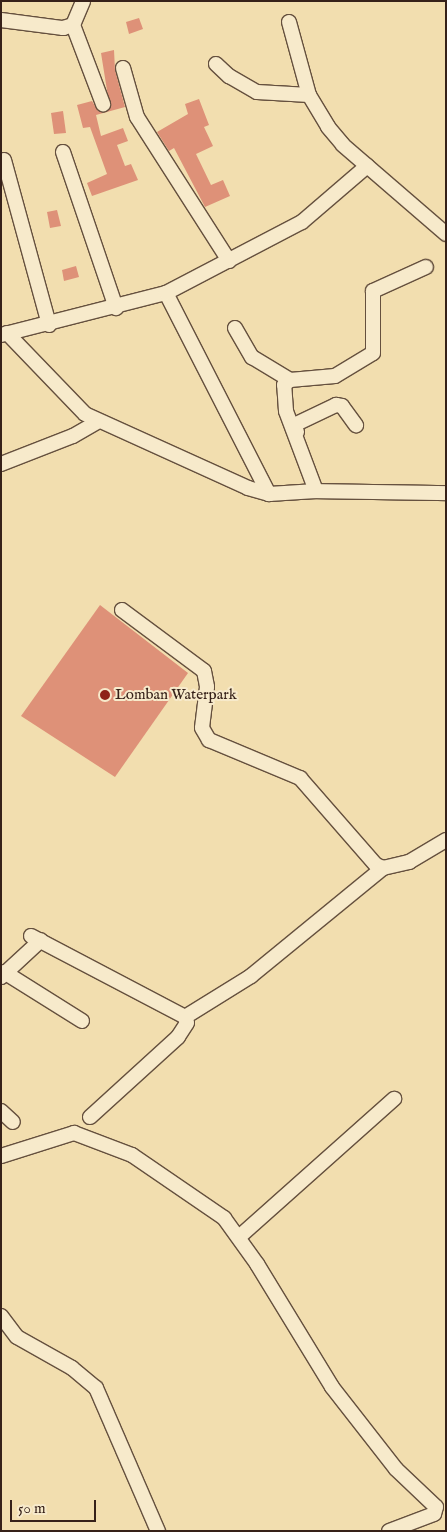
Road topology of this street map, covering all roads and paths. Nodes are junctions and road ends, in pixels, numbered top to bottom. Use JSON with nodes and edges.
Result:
{"nodes":[{"id":1,"x":83,"y":1,"type":"edge"},
{"id":2,"x":1,"y":20,"type":"edge"},
{"id":3,"x":289,"y":22,"type":"dead end"},
{"id":4,"x":73,"y":25,"type":"junction"},
{"id":5,"x":216,"y":64,"type":"dead end"},
{"id":6,"x":122,"y":68,"type":"dead end"},
{"id":7,"x":309,"y":95,"type":"junction"},
{"id":8,"x":103,"y":104,"type":"dead end"},
{"id":9,"x":63,"y":152,"type":"dead end"},
{"id":10,"x":4,"y":160,"type":"dead end"},
{"id":11,"x":367,"y":166,"type":"junction"},
{"id":12,"x":446,"y":234,"type":"edge"},
{"id":13,"x":229,"y":261,"type":"junction"},
{"id":14,"x":426,"y":267,"type":"dead end"},
{"id":15,"x":166,"y":293,"type":"junction"},
{"id":16,"x":116,"y":308,"type":"junction"},
{"id":17,"x":49,"y":325,"type":"junction"},
{"id":18,"x":234,"y":328,"type":"dead end"},
{"id":19,"x":4,"y":334,"type":"edge"},
{"id":20,"x":290,"y":380,"type":"junction"},
{"id":21,"x":97,"y":422,"type":"junction"},
{"id":22,"x":356,"y":425,"type":"dead end"},
{"id":23,"x":297,"y":432,"type":"junction"},
{"id":24,"x":1,"y":464,"type":"edge"},
{"id":25,"x":316,"y":490,"type":"junction"},
{"id":26,"x":446,"y":493,"type":"edge"},
{"id":27,"x":269,"y":494,"type":"junction"},
{"id":28,"x":122,"y":610,"type":"dead end"},
{"id":29,"x":446,"y":840,"type":"edge"},
{"id":30,"x":383,"y":868,"type":"junction"},
{"id":31,"x":3,"y":974,"type":"edge"},
{"id":32,"x":185,"y":1017,"type":"junction"},
{"id":33,"x":82,"y":1021,"type":"dead end"},
{"id":34,"x":394,"y":1099,"type":"dead end"},
{"id":35,"x":1,"y":1111,"type":"edge"},
{"id":36,"x":90,"y":1117,"type":"dead end"},
{"id":37,"x":13,"y":1122,"type":"dead end"},
{"id":38,"x":1,"y":1156,"type":"edge"},
{"id":39,"x":239,"y":1237,"type":"junction"},
{"id":40,"x":1,"y":1316,"type":"edge"},
{"id":41,"x":442,"y":1513,"type":"edge"},
{"id":42,"x":158,"y":1531,"type":"edge"},
{"id":43,"x":389,"y":1531,"type":"edge"}],
"edges":[{"from":1,"to":4,"type":"street"},
{"from":2,"to":4,"type":"street"},
{"from":3,"to":7,"type":"street"},
{"from":4,"to":8,"type":"street"},
{"from":5,"to":7,"type":"street"},
{"from":6,"to":13,"type":"street"},
{"from":7,"to":11,"type":"street"},
{"from":9,"to":16,"type":"street"},
{"from":10,"to":17,"type":"street"},
{"from":11,"to":12,"type":"street"},
{"from":11,"to":13,"type":"street"},
{"from":13,"to":15,"type":"street"},
{"from":14,"to":20,"type":"street"},
{"from":15,"to":16,"type":"street"},
{"from":15,"to":27,"type":"street"},
{"from":16,"to":17,"type":"street"},
{"from":17,"to":19,"type":"street"},
{"from":18,"to":20,"type":"street"},
{"from":19,"to":21,"type":"street"},
{"from":20,"to":23,"type":"street"},
{"from":21,"to":24,"type":"street"},
{"from":21,"to":27,"type":"street"},
{"from":22,"to":23,"type":"street"},
{"from":23,"to":25,"type":"street"},
{"from":25,"to":26,"type":"street"},
{"from":25,"to":27,"type":"street"},
{"from":28,"to":30,"type":"street"},
{"from":29,"to":30,"type":"street"},
{"from":30,"to":32,"type":"street"},
{"from":31,"to":32,"type":"street"},
{"from":31,"to":33,"type":"street"},
{"from":32,"to":36,"type":"street"},
{"from":34,"to":39,"type":"street"},
{"from":35,"to":37,"type":"street"},
{"from":38,"to":39,"type":"street"},
{"from":39,"to":41,"type":"street"},
{"from":40,"to":42,"type":"street"},
{"from":41,"to":43,"type":"street"}]}
